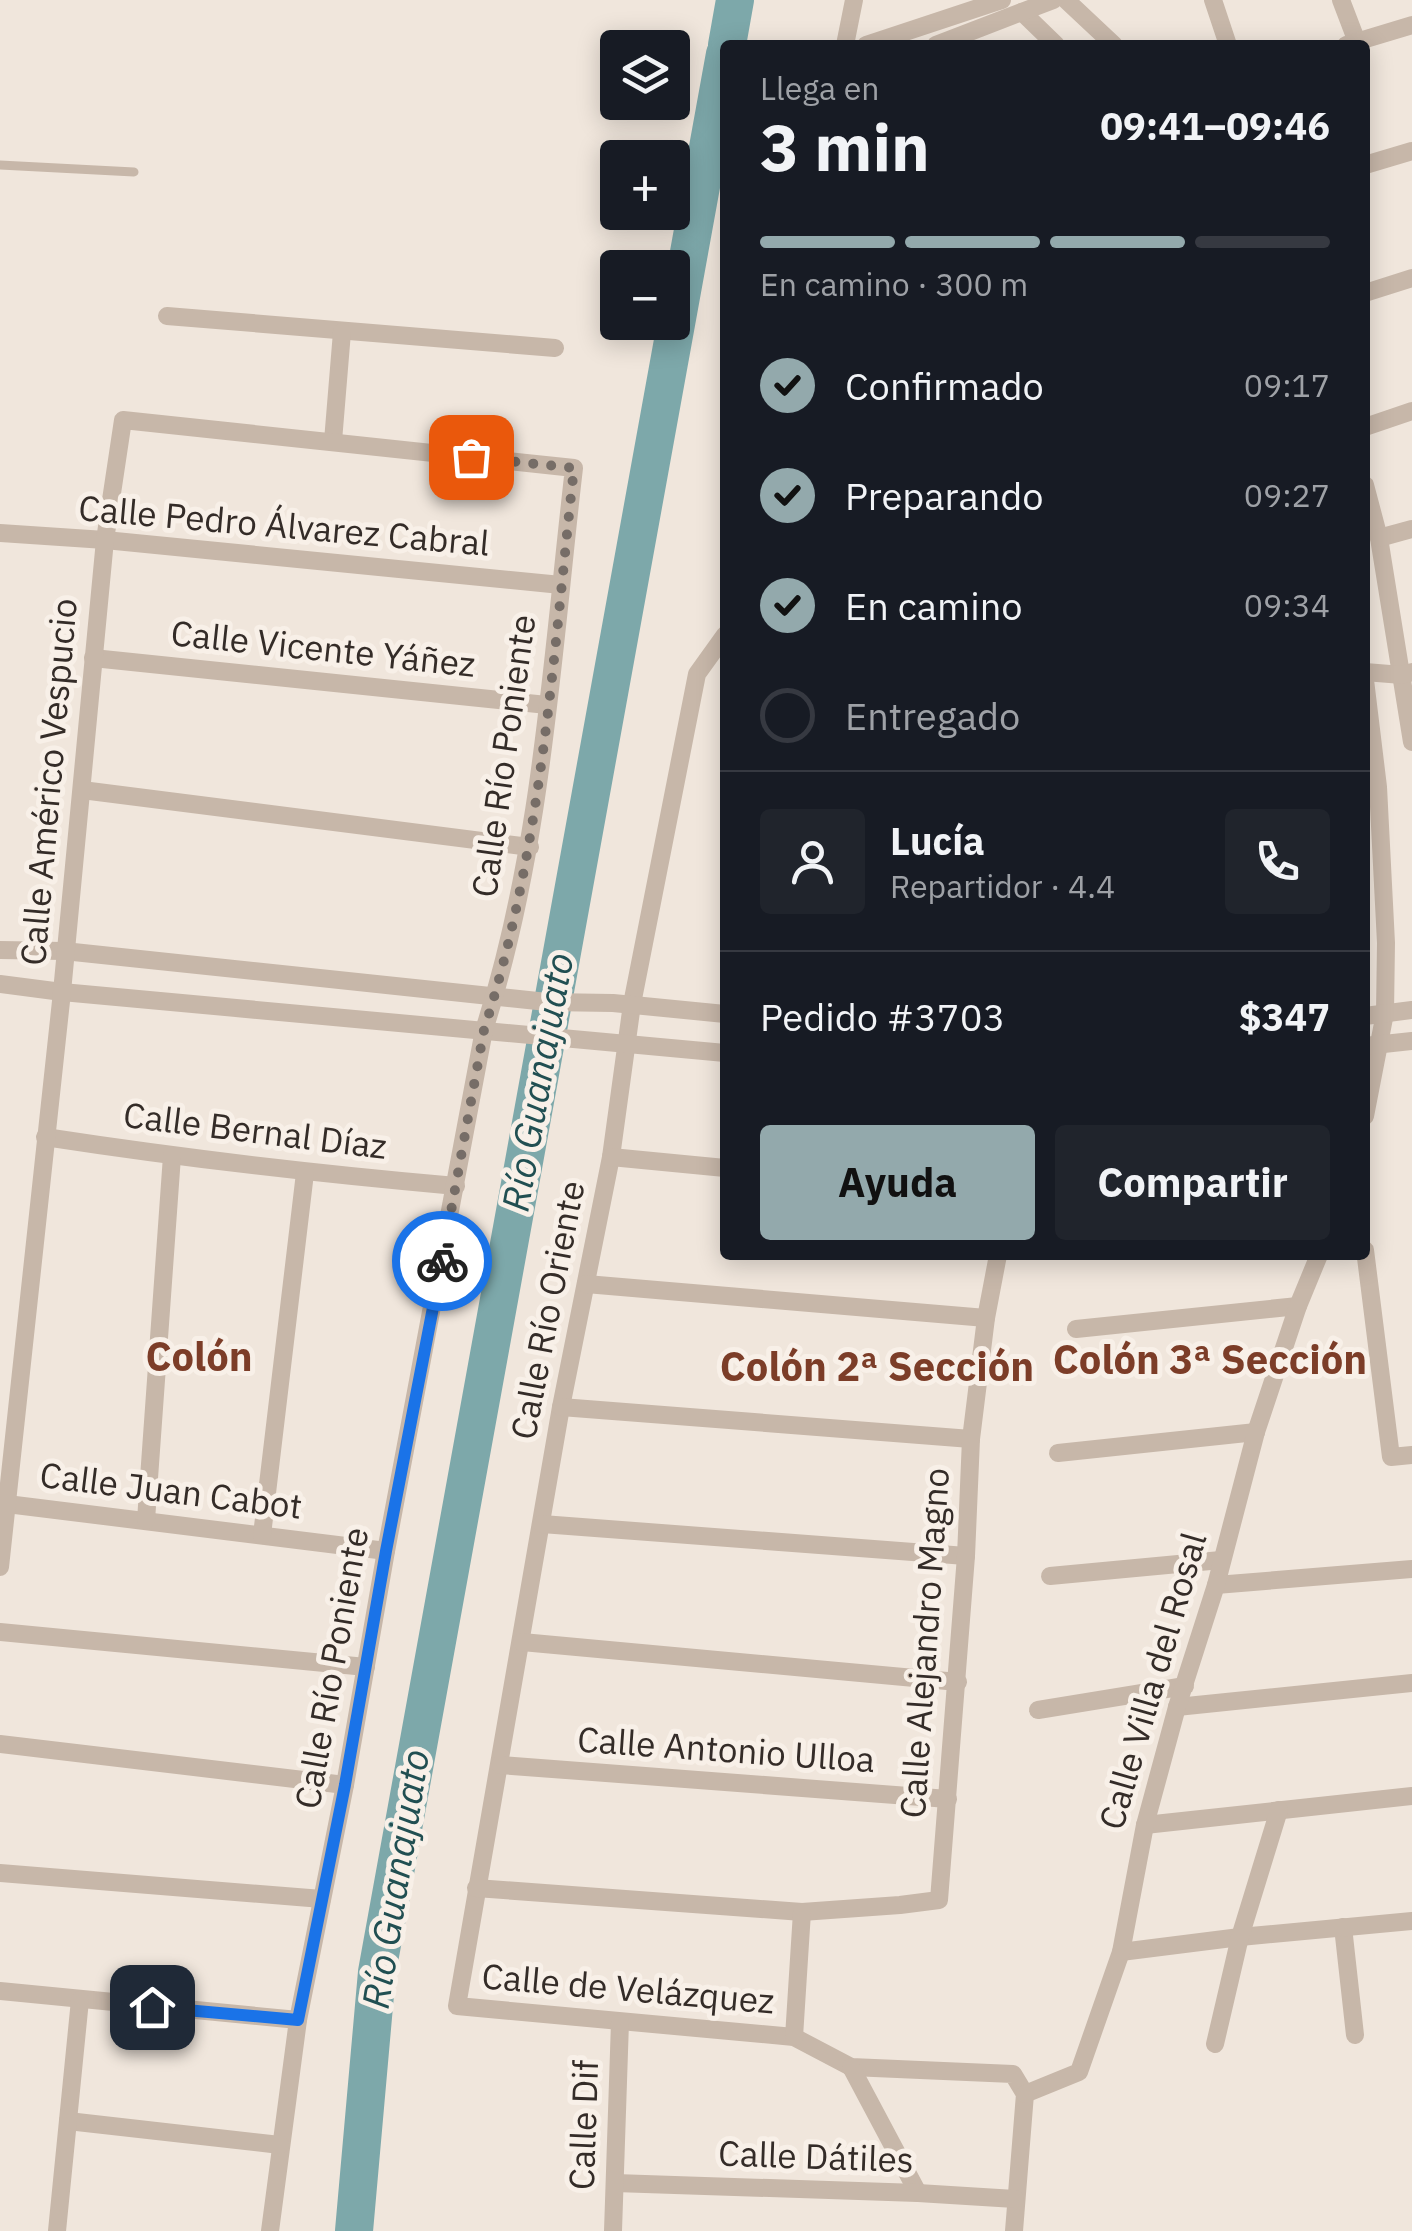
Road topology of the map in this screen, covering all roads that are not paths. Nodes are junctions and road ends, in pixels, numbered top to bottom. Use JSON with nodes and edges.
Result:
{"nodes":[{"id":1,"x":854,"y":0,"type":"edge"},
{"id":2,"x":1002,"y":0,"type":"edge"},
{"id":3,"x":1053,"y":0,"type":"edge"},
{"id":4,"x":1066,"y":0,"type":"edge"},
{"id":5,"x":1214,"y":0,"type":"edge"},
{"id":6,"x":1341,"y":0,"type":"edge"},
{"id":7,"x":1022,"y":12,"type":"junction"},
{"id":8,"x":1412,"y":26,"type":"edge"},
{"id":9,"x":846,"y":40,"type":"edge"},
{"id":10,"x":881,"y":40,"type":"edge"},
{"id":11,"x":949,"y":40,"type":"edge"},
{"id":12,"x":1051,"y":40,"type":"edge"},
{"id":13,"x":1109,"y":40,"type":"edge"},
{"id":14,"x":1226,"y":40,"type":"edge"},
{"id":15,"x":1351,"y":40,"type":"edge"},
{"id":16,"x":1365,"y":40,"type":"edge"},
{"id":17,"x":1412,"y":151,"type":"edge"},
{"id":18,"x":1370,"y":164,"type":"edge"},
{"id":19,"x":0,"y":165,"type":"edge"},
{"id":20,"x":134,"y":172,"type":"dead end"},
{"id":21,"x":1412,"y":278,"type":"edge"},
{"id":22,"x":1370,"y":291,"type":"edge"},
{"id":23,"x":167,"y":316,"type":"dead end"},
{"id":24,"x":342,"y":332,"type":"junction"},
{"id":25,"x":555,"y":348,"type":"dead end"},
{"id":26,"x":1412,"y":411,"type":"edge"},
{"id":27,"x":1370,"y":425,"type":"edge"},
{"id":28,"x":333,"y":441,"type":"junction"},
{"id":29,"x":1370,"y":505,"type":"edge"},
{"id":30,"x":1412,"y":530,"type":"edge"},
{"id":31,"x":0,"y":533,"type":"edge"},
{"id":32,"x":1379,"y":538,"type":"junction"},
{"id":33,"x":106,"y":540,"type":"junction"},
{"id":34,"x":561,"y":585,"type":"junction"},
{"id":35,"x":720,"y":642,"type":"edge"},
{"id":36,"x":93,"y":658,"type":"junction"},
{"id":37,"x":1370,"y":672,"type":"edge"},
{"id":38,"x":1407,"y":674,"type":"edge"},
{"id":39,"x":548,"y":705,"type":"junction"},
{"id":40,"x":1370,"y":721,"type":"edge"},
{"id":41,"x":1412,"y":742,"type":"edge"},
{"id":42,"x":82,"y":790,"type":"junction"},
{"id":43,"x":530,"y":848,"type":"junction"},
{"id":44,"x":0,"y":950,"type":"edge"},
{"id":45,"x":64,"y":950,"type":"junction"},
{"id":46,"x":0,"y":984,"type":"edge"},
{"id":47,"x":62,"y":992,"type":"junction"},
{"id":48,"x":498,"y":996,"type":"junction"},
{"id":49,"x":622,"y":1004,"type":"junction"},
{"id":50,"x":1412,"y":1010,"type":"edge"},
{"id":51,"x":1385,"y":1013,"type":"junction"},
{"id":52,"x":720,"y":1014,"type":"edge"},
{"id":53,"x":1370,"y":1015,"type":"edge"},
{"id":54,"x":489,"y":1031,"type":"junction"},
{"id":55,"x":1412,"y":1041,"type":"edge"},
{"id":56,"x":617,"y":1045,"type":"junction"},
{"id":57,"x":1373,"y":1045,"type":"edge"},
{"id":58,"x":720,"y":1053,"type":"edge"},
{"id":59,"x":1370,"y":1072,"type":"edge"},
{"id":60,"x":46,"y":1136,"type":"junction"},
{"id":61,"x":172,"y":1156,"type":"junction"},
{"id":62,"x":610,"y":1157,"type":"junction"},
{"id":63,"x":720,"y":1168,"type":"edge"},
{"id":64,"x":304,"y":1172,"type":"junction"},
{"id":65,"x":456,"y":1186,"type":"junction"},
{"id":66,"x":997,"y":1260,"type":"edge"},
{"id":67,"x":1317,"y":1260,"type":"edge"},
{"id":68,"x":1366,"y":1260,"type":"edge"},
{"id":69,"x":586,"y":1284,"type":"junction"},
{"id":70,"x":1298,"y":1306,"type":"junction"},
{"id":71,"x":986,"y":1318,"type":"junction"},
{"id":72,"x":1076,"y":1329,"type":"dead end"},
{"id":73,"x":0,"y":1377,"type":"edge"},
{"id":74,"x":20,"y":1378,"type":"junction"},
{"id":75,"x":561,"y":1407,"type":"junction"},
{"id":76,"x":1256,"y":1432,"type":"junction"},
{"id":77,"x":972,"y":1439,"type":"junction"},
{"id":78,"x":1058,"y":1452,"type":"dead end"},
{"id":79,"x":1412,"y":1454,"type":"edge"},
{"id":80,"x":7,"y":1504,"type":"junction"},
{"id":81,"x":146,"y":1520,"type":"junction"},
{"id":82,"x":542,"y":1524,"type":"junction"},
{"id":83,"x":262,"y":1536,"type":"junction"},
{"id":84,"x":386,"y":1551,"type":"junction"},
{"id":85,"x":966,"y":1556,"type":"junction"},
{"id":86,"x":1221,"y":1560,"type":"junction"},
{"id":87,"x":0,"y":1567,"type":"edge"},
{"id":88,"x":1412,"y":1569,"type":"edge"},
{"id":89,"x":1050,"y":1576,"type":"dead end"},
{"id":90,"x":1216,"y":1585,"type":"junction"},
{"id":91,"x":0,"y":1632,"type":"edge"},
{"id":92,"x":522,"y":1642,"type":"junction"},
{"id":93,"x":366,"y":1667,"type":"junction"},
{"id":94,"x":958,"y":1682,"type":"junction"},
{"id":95,"x":1412,"y":1683,"type":"edge"},
{"id":96,"x":1185,"y":1686,"type":"junction"},
{"id":97,"x":1177,"y":1707,"type":"junction"},
{"id":98,"x":1038,"y":1710,"type":"dead end"},
{"id":99,"x":0,"y":1744,"type":"edge"},
{"id":100,"x":500,"y":1765,"type":"junction"},
{"id":101,"x":345,"y":1785,"type":"junction"},
{"id":102,"x":1412,"y":1796,"type":"edge"},
{"id":103,"x":948,"y":1799,"type":"junction"},
{"id":104,"x":1279,"y":1810,"type":"junction"},
{"id":105,"x":1145,"y":1824,"type":"junction"},
{"id":106,"x":0,"y":1874,"type":"edge"},
{"id":107,"x":476,"y":1888,"type":"junction"},
{"id":108,"x":322,"y":1899,"type":"junction"},
{"id":109,"x":802,"y":1912,"type":"junction"},
{"id":110,"x":1412,"y":1921,"type":"edge"},
{"id":111,"x":1343,"y":1927,"type":"junction"},
{"id":112,"x":1240,"y":1937,"type":"junction"},
{"id":113,"x":1121,"y":1952,"type":"junction"},
{"id":114,"x":0,"y":1992,"type":"edge"},
{"id":115,"x":80,"y":2000,"type":"junction"},
{"id":116,"x":457,"y":2006,"type":"joint"},
{"id":117,"x":298,"y":2020,"type":"junction"},
{"id":118,"x":620,"y":2022,"type":"junction"},
{"id":119,"x":1354,"y":2035,"type":"dead end"},
{"id":120,"x":794,"y":2037,"type":"junction"},
{"id":121,"x":1215,"y":2044,"type":"dead end"},
{"id":122,"x":851,"y":2067,"type":"junction"},
{"id":123,"x":1025,"y":2094,"type":"junction"},
{"id":124,"x":68,"y":2121,"type":"junction"},
{"id":125,"x":280,"y":2144,"type":"junction"},
{"id":126,"x":615,"y":2183,"type":"junction"},
{"id":127,"x":918,"y":2193,"type":"junction"},
{"id":128,"x":1014,"y":2199,"type":"junction"},
{"id":129,"x":57,"y":2231,"type":"edge"},
{"id":130,"x":270,"y":2231,"type":"edge"},
{"id":131,"x":613,"y":2231,"type":"edge"},
{"id":132,"x":1014,"y":2231,"type":"edge"}],
"edges":[{"from":1,"to":9,"type":"street"},
{"from":2,"to":10,"type":"street"},
{"from":3,"to":7,"type":"street"},
{"from":4,"to":13,"type":"street"},
{"from":5,"to":14,"type":"street"},
{"from":6,"to":15,"type":"street"},
{"from":7,"to":11,"type":"street"},
{"from":7,"to":12,"type":"street"},
{"from":8,"to":16,"type":"street"},
{"from":17,"to":18,"type":"street"},
{"from":19,"to":20,"type":"lane"},
{"from":21,"to":22,"type":"street"},
{"from":23,"to":24,"type":"street"},
{"from":24,"to":25,"type":"street"},
{"from":24,"to":28,"type":"street"},
{"from":26,"to":27,"type":"street"},
{"from":28,"to":33,"type":"street","name":"Calle Américo Vespucio"},
{"from":28,"to":34,"type":"street","name":"Calle Río Poniente"},
{"from":29,"to":32,"type":"street"},
{"from":30,"to":32,"type":"street"},
{"from":31,"to":33,"type":"street","name":"Calle Pedro Álvarez Cabral"},
{"from":32,"to":38,"type":"street"},
{"from":33,"to":34,"type":"street","name":"Calle Pedro Álvarez Cabral"},
{"from":33,"to":36,"type":"street","name":"Calle Américo Vespucio"},
{"from":34,"to":39,"type":"street","name":"Calle Río Poniente"},
{"from":35,"to":49,"type":"street","name":"Calle Río Oriente"},
{"from":36,"to":39,"type":"street","name":"Calle Vicente Yáñez"},
{"from":36,"to":42,"type":"street","name":"Calle Américo Vespucio"},
{"from":37,"to":38,"type":"street"},
{"from":38,"to":41,"type":"street"},
{"from":39,"to":43,"type":"street","name":"Calle Río Poniente"},
{"from":40,"to":51,"type":"street"},
{"from":42,"to":43,"type":"street"},
{"from":42,"to":45,"type":"street","name":"Calle Américo Vespucio"},
{"from":43,"to":48,"type":"street","name":"Calle Río Poniente"},
{"from":44,"to":45,"type":"street"},
{"from":45,"to":47,"type":"street","name":"Calle Américo Vespucio"},
{"from":45,"to":48,"type":"street"},
{"from":46,"to":47,"type":"street"},
{"from":47,"to":54,"type":"street"},
{"from":47,"to":60,"type":"street","name":"Calle Américo Vespucio"},
{"from":48,"to":49,"type":"street"},
{"from":48,"to":54,"type":"street","name":"Calle Río Poniente"},
{"from":49,"to":52,"type":"street"},
{"from":49,"to":56,"type":"street","name":"Calle Río Oriente"},
{"from":50,"to":51,"type":"street"},
{"from":51,"to":53,"type":"street"},
{"from":51,"to":57,"type":"street"},
{"from":54,"to":56,"type":"street"},
{"from":54,"to":65,"type":"street","name":"Calle Río Poniente"},
{"from":55,"to":57,"type":"street"},
{"from":56,"to":58,"type":"street"},
{"from":56,"to":62,"type":"street","name":"Calle Río Oriente"},
{"from":57,"to":59,"type":"street"},
{"from":60,"to":61,"type":"street","name":"Calle Bernal Díaz"},
{"from":60,"to":74,"type":"street","name":"Calle Américo Vespucio"},
{"from":61,"to":64,"type":"street","name":"Calle Bernal Díaz"},
{"from":61,"to":81,"type":"street"},
{"from":62,"to":63,"type":"street"},
{"from":62,"to":69,"type":"street","name":"Calle Río Oriente"},
{"from":64,"to":65,"type":"street","name":"Calle Bernal Díaz"},
{"from":64,"to":83,"type":"street"},
{"from":65,"to":84,"type":"street","name":"Calle Río Poniente"},
{"from":66,"to":71,"type":"street","name":"Calle Alejandro Magno"},
{"from":67,"to":70,"type":"street","name":"Calle Villa del Rosal"},
{"from":68,"to":79,"type":"street"},
{"from":69,"to":71,"type":"street"},
{"from":69,"to":75,"type":"street","name":"Calle Río Oriente"},
{"from":70,"to":72,"type":"street"},
{"from":70,"to":76,"type":"street","name":"Calle Villa del Rosal"},
{"from":71,"to":77,"type":"street","name":"Calle Alejandro Magno"},
{"from":73,"to":74,"type":"street"},
{"from":74,"to":80,"type":"street","name":"Calle Américo Vespucio"},
{"from":75,"to":77,"type":"street"},
{"from":75,"to":82,"type":"street","name":"Calle Río Oriente"},
{"from":76,"to":78,"type":"street"},
{"from":76,"to":86,"type":"street","name":"Calle Villa del Rosal"},
{"from":77,"to":85,"type":"street","name":"Calle Alejandro Magno"},
{"from":80,"to":81,"type":"street","name":"Calle Juan Cabot"},
{"from":80,"to":87,"type":"street","name":"Calle Américo Vespucio"},
{"from":81,"to":83,"type":"street","name":"Calle Juan Cabot"},
{"from":82,"to":85,"type":"street"},
{"from":82,"to":92,"type":"street","name":"Calle Río Oriente"},
{"from":83,"to":84,"type":"street","name":"Calle Juan Cabot"},
{"from":84,"to":93,"type":"street","name":"Calle Río Poniente"},
{"from":85,"to":94,"type":"street","name":"Calle Alejandro Magno"},
{"from":86,"to":89,"type":"street"},
{"from":86,"to":90,"type":"street","name":"Calle Villa del Rosal"},
{"from":88,"to":90,"type":"street"},
{"from":90,"to":96,"type":"street","name":"Calle Villa del Rosal"},
{"from":91,"to":93,"type":"street"},
{"from":92,"to":94,"type":"street"},
{"from":92,"to":100,"type":"street","name":"Calle Río Oriente"},
{"from":93,"to":101,"type":"street","name":"Calle Río Poniente"},
{"from":94,"to":103,"type":"street","name":"Calle Alejandro Magno"},
{"from":95,"to":97,"type":"street"},
{"from":96,"to":97,"type":"street","name":"Calle Villa del Rosal"},
{"from":96,"to":98,"type":"street"},
{"from":97,"to":105,"type":"street","name":"Calle Villa del Rosal"},
{"from":99,"to":101,"type":"street"},
{"from":100,"to":103,"type":"street","name":"Calle Antonio Ulloa"},
{"from":100,"to":107,"type":"street","name":"Calle Río Oriente"},
{"from":101,"to":108,"type":"street","name":"Calle Río Poniente"},
{"from":102,"to":104,"type":"street"},
{"from":103,"to":109,"type":"street","name":"Calle Alejandro Magno"},
{"from":104,"to":105,"type":"street"},
{"from":104,"to":112,"type":"street"},
{"from":105,"to":113,"type":"street","name":"Calle Villa del Rosal"},
{"from":106,"to":108,"type":"street"},
{"from":107,"to":109,"type":"street","name":"Calle Alejandro Magno"},
{"from":107,"to":116,"type":"street","name":"Calle Río Oriente"},
{"from":108,"to":117,"type":"street","name":"Calle Río Poniente"},
{"from":109,"to":120,"type":"street"},
{"from":110,"to":111,"type":"street"},
{"from":111,"to":112,"type":"street"},
{"from":111,"to":119,"type":"street"},
{"from":112,"to":113,"type":"street"},
{"from":112,"to":121,"type":"street"},
{"from":113,"to":123,"type":"street","name":"Calle Villa del Rosal"},
{"from":114,"to":115,"type":"street"},
{"from":115,"to":117,"type":"street"},
{"from":115,"to":124,"type":"street"},
{"from":116,"to":118,"type":"street","name":"Calle de Velázquez"},
{"from":117,"to":125,"type":"street","name":"Calle Río Poniente"},
{"from":118,"to":120,"type":"street","name":"Calle de Velázquez"},
{"from":118,"to":126,"type":"street","name":"Calle Dif"},
{"from":120,"to":122,"type":"street"},
{"from":122,"to":123,"type":"street"},
{"from":122,"to":127,"type":"street"},
{"from":123,"to":128,"type":"street"},
{"from":124,"to":125,"type":"street"},
{"from":124,"to":129,"type":"street"},
{"from":125,"to":130,"type":"street","name":"Calle Río Poniente"},
{"from":126,"to":127,"type":"street","name":"Calle Dátiles"},
{"from":126,"to":131,"type":"street","name":"Calle Dif"},
{"from":127,"to":128,"type":"street","name":"Calle Dátiles"},
{"from":128,"to":132,"type":"street"}]}
